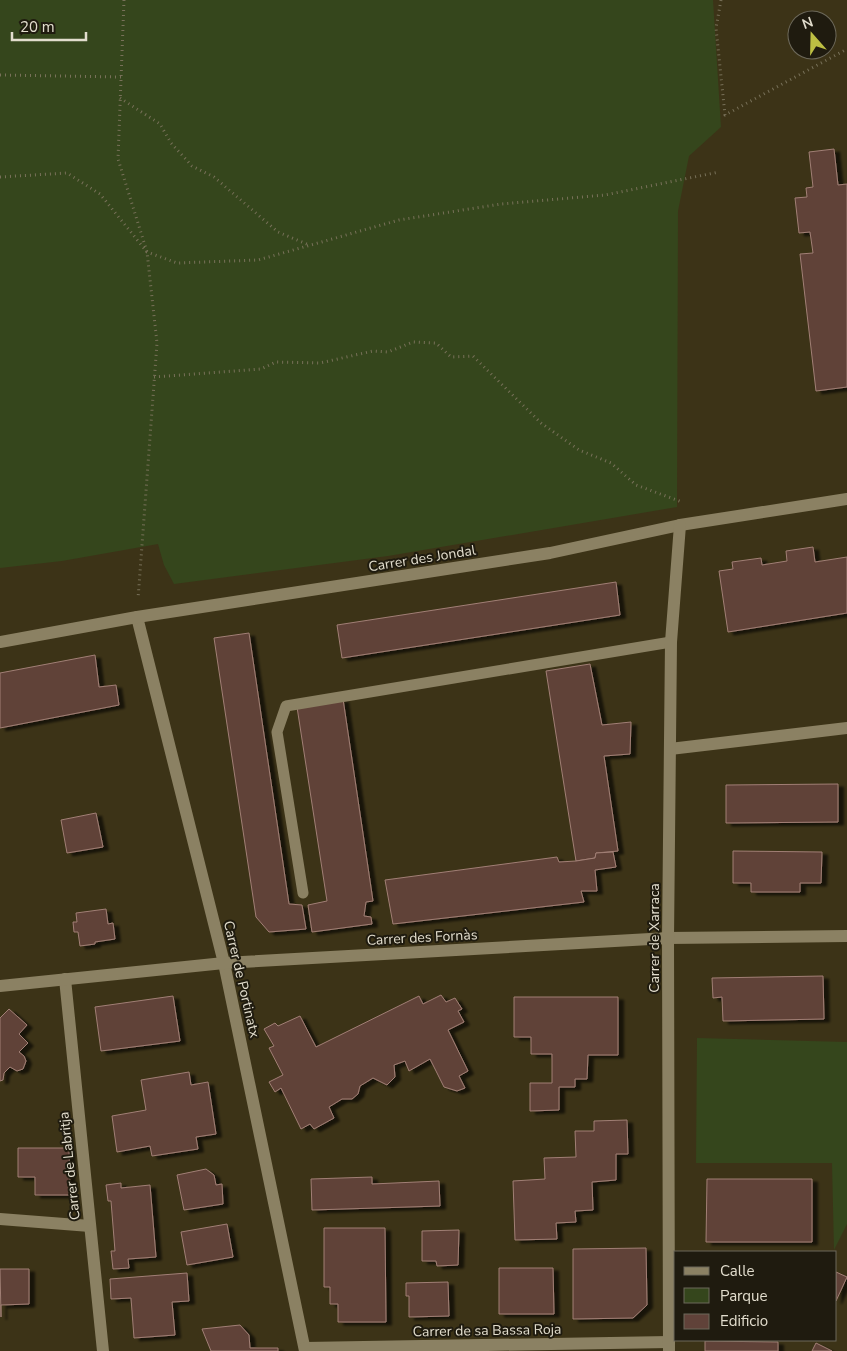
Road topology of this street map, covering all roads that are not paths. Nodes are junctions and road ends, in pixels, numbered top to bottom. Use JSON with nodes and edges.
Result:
{"nodes":[{"id":1,"x":847,"y":499,"type":"edge"},
{"id":2,"x":680,"y":525,"type":"junction"},
{"id":3,"x":137,"y":617,"type":"junction"},
{"id":4,"x":0,"y":642,"type":"edge"},
{"id":5,"x":671,"y":642,"type":"junction"},
{"id":6,"x":847,"y":728,"type":"edge"},
{"id":7,"x":670,"y":749,"type":"junction"},
{"id":8,"x":303,"y":893,"type":"dead end"},
{"id":9,"x":847,"y":936,"type":"edge"},
{"id":10,"x":668,"y":938,"type":"junction"},
{"id":11,"x":224,"y":963,"type":"junction"},
{"id":12,"x":65,"y":979,"type":"junction"},
{"id":13,"x":0,"y":986,"type":"edge"},
{"id":14,"x":0,"y":1219,"type":"edge"},
{"id":15,"x":90,"y":1226,"type":"junction"},
{"id":16,"x":669,"y":1347,"type":"edge"},
{"id":17,"x":305,"y":1349,"type":"edge"},
{"id":18,"x":103,"y":1351,"type":"edge"}],
"edges":[{"from":1,"to":2,"type":"street","name":"Carrer des Jondal"},
{"from":2,"to":3,"type":"street","name":"Carrer des Jondal"},
{"from":2,"to":5,"type":"street","name":"Carrer de Xarraca"},
{"from":3,"to":4,"type":"street","name":"Carrer des Jondal"},
{"from":3,"to":11,"type":"street","name":"Carrer de Portinatx"},
{"from":5,"to":7,"type":"street","name":"Carrer de Xarraca"},
{"from":5,"to":8,"type":"lane"},
{"from":6,"to":7,"type":"street"},
{"from":7,"to":10,"type":"street","name":"Carrer de Xarraca"},
{"from":9,"to":10,"type":"street","name":"Carrer des Fornàs"},
{"from":10,"to":11,"type":"street","name":"Carrer des Fornàs"},
{"from":10,"to":16,"type":"street","name":"Carrer de Xarraca"},
{"from":11,"to":12,"type":"street","name":"Carrer des Fornàs"},
{"from":11,"to":17,"type":"street","name":"Carrer de Portinatx"},
{"from":12,"to":13,"type":"street","name":"Carrer des Fornàs"},
{"from":12,"to":15,"type":"street","name":"Carrer de Labritja"},
{"from":14,"to":15,"type":"street"},
{"from":15,"to":18,"type":"street","name":"Carrer de Labritja"},
{"from":16,"to":17,"type":"street","name":"Carrer de sa Bassa Roja"}]}
